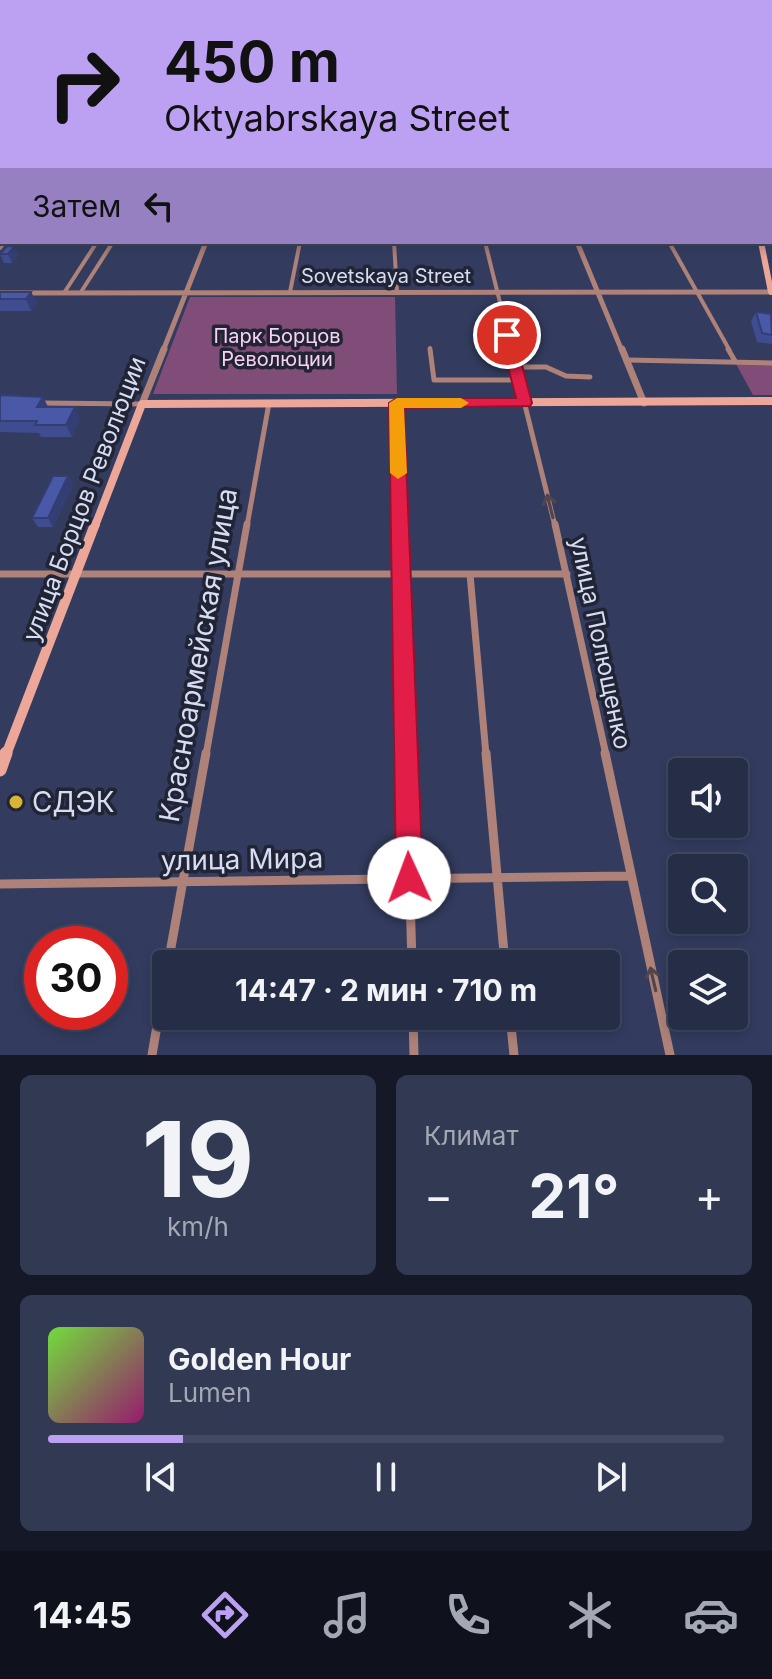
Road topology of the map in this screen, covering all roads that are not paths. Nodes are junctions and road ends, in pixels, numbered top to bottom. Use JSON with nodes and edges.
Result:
{"nodes":[{"id":1,"x":96,"y":244,"type":"edge"},
{"id":2,"x":112,"y":244,"type":"edge"},
{"id":3,"x":205,"y":244,"type":"edge"},
{"id":4,"x":300,"y":244,"type":"edge"},
{"id":5,"x":394,"y":244,"type":"edge"},
{"id":6,"x":485,"y":244,"type":"edge"},
{"id":7,"x":578,"y":244,"type":"edge"},
{"id":8,"x":670,"y":244,"type":"edge"},
{"id":9,"x":763,"y":244,"type":"edge"},
{"id":10,"x":763,"y":244,"type":"edge"},
{"id":11,"x":772,"y":284,"type":"edge"},
{"id":12,"x":81,"y":292,"type":"junction"},
{"id":13,"x":184,"y":292,"type":"junction"},
{"id":14,"x":290,"y":292,"type":"junction"},
{"id":15,"x":397,"y":292,"type":"junction"},
{"id":16,"x":497,"y":292,"type":"junction"},
{"id":17,"x":599,"y":292,"type":"junction"},
{"id":18,"x":700,"y":292,"type":"junction"},
{"id":19,"x":771,"y":292,"type":"edge"},
{"id":20,"x":0,"y":293,"type":"edge"},
{"id":21,"x":64,"y":293,"type":"junction"},
{"id":22,"x":430,"y":348,"type":"dead end"},
{"id":23,"x":627,"y":360,"type":"junction"},
{"id":24,"x":735,"y":361,"type":"junction"},
{"id":25,"x":772,"y":363,"type":"edge"},
{"id":26,"x":515,"y":367,"type":"junction"},
{"id":27,"x":590,"y":377,"type":"dead end"},
{"id":28,"x":519,"y":380,"type":"junction"},
{"id":29,"x":772,"y":401,"type":"edge"},
{"id":30,"x":32,"y":403,"type":"edge"},
{"id":31,"x":269,"y":403,"type":"junction"},
{"id":32,"x":397,"y":403,"type":"junction"},
{"id":33,"x":525,"y":403,"type":"junction"},
{"id":34,"x":644,"y":403,"type":"junction"},
{"id":35,"x":142,"y":404,"type":"junction"},
{"id":36,"x":401,"y":573,"type":"junction"},
{"id":37,"x":0,"y":574,"type":"edge"},
{"id":38,"x":77,"y":574,"type":"junction"},
{"id":39,"x":237,"y":574,"type":"junction"},
{"id":40,"x":470,"y":574,"type":"junction"},
{"id":41,"x":567,"y":574,"type":"junction"},
{"id":42,"x":0,"y":770,"type":"edge"},
{"id":43,"x":496,"y":876,"type":"junction"},
{"id":44,"x":629,"y":876,"type":"junction"},
{"id":45,"x":409,"y":878,"type":"junction"},
{"id":46,"x":182,"y":883,"type":"junction"},
{"id":47,"x":0,"y":884,"type":"edge"},
{"id":48,"x":170,"y":950,"type":"edge"},
{"id":49,"x":412,"y":950,"type":"edge"},
{"id":50,"x":504,"y":950,"type":"edge"},
{"id":51,"x":156,"y":1030,"type":"edge"},
{"id":52,"x":413,"y":1030,"type":"edge"},
{"id":53,"x":511,"y":1030,"type":"edge"},
{"id":54,"x":152,"y":1055,"type":"edge"},
{"id":55,"x":414,"y":1055,"type":"edge"},
{"id":56,"x":514,"y":1055,"type":"edge"},
{"id":57,"x":670,"y":1055,"type":"edge"}],
"edges":[{"from":1,"to":21,"type":"street"},
{"from":2,"to":12,"type":"street"},
{"from":3,"to":13,"type":"street","name":"улица Борцов Революции"},
{"from":4,"to":14,"type":"street"},
{"from":5,"to":15,"type":"street"},
{"from":6,"to":16,"type":"street","name":"улица Полющенко"},
{"from":7,"to":17,"type":"street"},
{"from":8,"to":18,"type":"street"},
{"from":9,"to":11,"type":"main road"},
{"from":10,"to":19,"type":"main road"},
{"from":12,"to":13,"type":"street","name":"Sovetskaya Street"},
{"from":12,"to":21,"type":"street","name":"Sovetskaya Street"},
{"from":13,"to":14,"type":"street","name":"Sovetskaya Street"},
{"from":13,"to":35,"type":"street","name":"улица Борцов Революции"},
{"from":14,"to":15,"type":"street","name":"Sovetskaya Street"},
{"from":15,"to":16,"type":"street","name":"Sovetskaya Street"},
{"from":16,"to":17,"type":"street","name":"Sovetskaya Street"},
{"from":16,"to":26,"type":"street","name":"улица Полющенко"},
{"from":17,"to":18,"type":"street","name":"Sovetskaya Street"},
{"from":17,"to":23,"type":"street"},
{"from":18,"to":19,"type":"street","name":"Sovetskaya Street"},
{"from":18,"to":24,"type":"street"},
{"from":20,"to":21,"type":"street","name":"Sovetskaya Street"},
{"from":22,"to":28,"type":"street"},
{"from":23,"to":24,"type":"street"},
{"from":23,"to":34,"type":"street"},
{"from":24,"to":25,"type":"street"},
{"from":26,"to":27,"type":"street"},
{"from":26,"to":28,"type":"street","name":"улица Полющенко"},
{"from":28,"to":33,"type":"street","name":"улица Полющенко"},
{"from":29,"to":34,"type":"main road"},
{"from":30,"to":35,"type":"street"},
{"from":31,"to":32,"type":"main road"},
{"from":31,"to":35,"type":"main road"},
{"from":31,"to":39,"type":"street","name":"Красноармейская улица"},
{"from":32,"to":33,"type":"main road"},
{"from":32,"to":36,"type":"street"},
{"from":33,"to":34,"type":"main road"},
{"from":41,"to":33,"type":"street","name":"улица Полющенко","one_way":true},
{"from":35,"to":38,"type":"main road","name":"улица Борцов Революции"},
{"from":36,"to":39,"type":"street"},
{"from":36,"to":40,"type":"street"},
{"from":36,"to":45,"type":"street"},
{"from":37,"to":38,"type":"street"},
{"from":38,"to":39,"type":"street"},
{"from":38,"to":42,"type":"main road","name":"улица Борцов Революции"},
{"from":39,"to":46,"type":"street","name":"Красноармейская улица"},
{"from":40,"to":41,"type":"street"},
{"from":40,"to":43,"type":"street"},
{"from":41,"to":44,"type":"street","name":"улица Полющенко"},
{"from":43,"to":44,"type":"street","name":"улица Мира"},
{"from":43,"to":45,"type":"street","name":"улица Мира"},
{"from":43,"to":50,"type":"street"},
{"from":57,"to":44,"type":"street","name":"улица Полющенко","one_way":true},
{"from":45,"to":46,"type":"street","name":"улица Мира"},
{"from":45,"to":49,"type":"street"},
{"from":46,"to":47,"type":"street","name":"улица Мира"},
{"from":46,"to":48,"type":"street","name":"Красноармейская улица"},
{"from":51,"to":54,"type":"street"},
{"from":52,"to":55,"type":"street"},
{"from":53,"to":56,"type":"street"}]}
